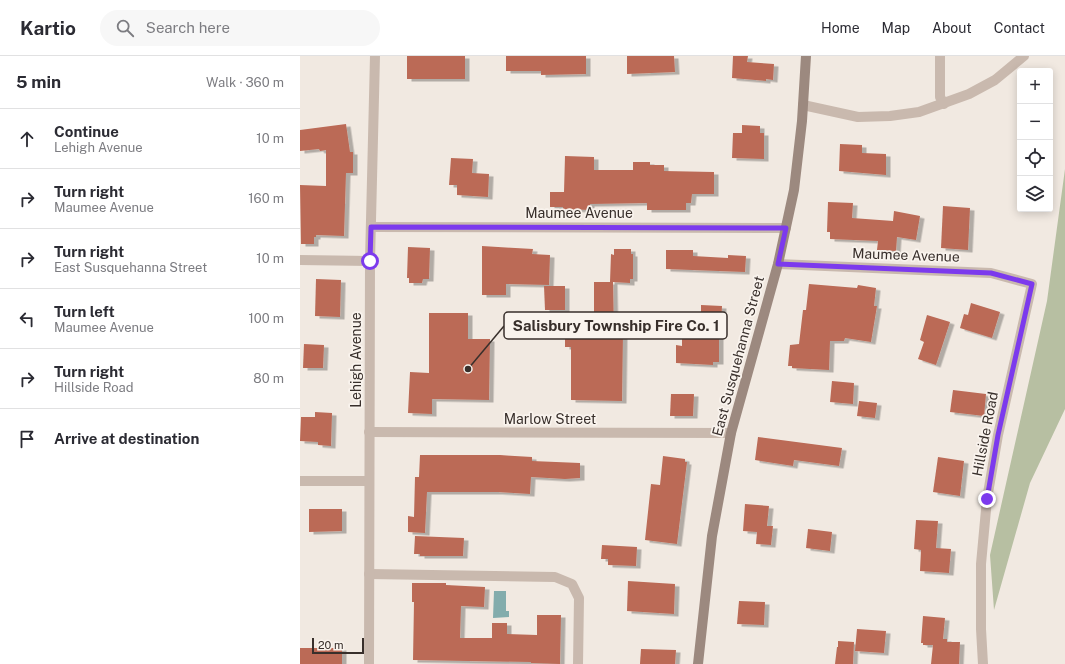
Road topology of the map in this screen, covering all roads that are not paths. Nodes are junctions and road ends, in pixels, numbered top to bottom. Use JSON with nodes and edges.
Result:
{"nodes":[{"id":1,"x":375,"y":56,"type":"edge"},
{"id":2,"x":806,"y":56,"type":"edge"},
{"id":3,"x":940,"y":56,"type":"edge"},
{"id":4,"x":1024,"y":56,"type":"edge"},
{"id":5,"x":944,"y":104,"type":"junction"},
{"id":6,"x":803,"y":105,"type":"junction"},
{"id":7,"x":371,"y":227,"type":"junction"},
{"id":8,"x":786,"y":228,"type":"junction"},
{"id":9,"x":300,"y":260,"type":"edge"},
{"id":10,"x":370,"y":261,"type":"junction"},
{"id":11,"x":778,"y":264,"type":"junction"},
{"id":12,"x":1032,"y":284,"type":"joint"},
{"id":13,"x":369,"y":432,"type":"junction"},
{"id":14,"x":731,"y":433,"type":"junction"},
{"id":15,"x":300,"y":481,"type":"edge"},
{"id":16,"x":369,"y":481,"type":"junction"},
{"id":17,"x":369,"y":574,"type":"junction"},
{"id":18,"x":369,"y":664,"type":"edge"},
{"id":19,"x":578,"y":664,"type":"edge"},
{"id":20,"x":698,"y":664,"type":"edge"},
{"id":21,"x":983,"y":664,"type":"edge"}],
"edges":[{"from":1,"to":7,"type":"street","name":"Lehigh Avenue"},
{"from":2,"to":6,"type":"main road","name":"East Susquehanna Street"},
{"from":3,"to":5,"type":"street"},
{"from":4,"to":5,"type":"street"},
{"from":5,"to":6,"type":"street"},
{"from":6,"to":8,"type":"main road","name":"East Susquehanna Street"},
{"from":7,"to":8,"type":"street","name":"Maumee Avenue"},
{"from":7,"to":10,"type":"street","name":"Lehigh Avenue"},
{"from":8,"to":11,"type":"main road","name":"East Susquehanna Street"},
{"from":9,"to":10,"type":"street"},
{"from":10,"to":13,"type":"street","name":"Lehigh Avenue"},
{"from":11,"to":12,"type":"street","name":"Maumee Avenue"},
{"from":11,"to":14,"type":"main road","name":"East Susquehanna Street"},
{"from":12,"to":21,"type":"street","name":"Hillside Road"},
{"from":13,"to":14,"type":"street","name":"Marlow Street"},
{"from":13,"to":16,"type":"street","name":"Lehigh Avenue"},
{"from":14,"to":20,"type":"main road","name":"East Susquehanna Street"},
{"from":15,"to":16,"type":"street"},
{"from":16,"to":17,"type":"street","name":"Lehigh Avenue"},
{"from":17,"to":18,"type":"street","name":"Lehigh Avenue"},
{"from":17,"to":19,"type":"street"}]}
